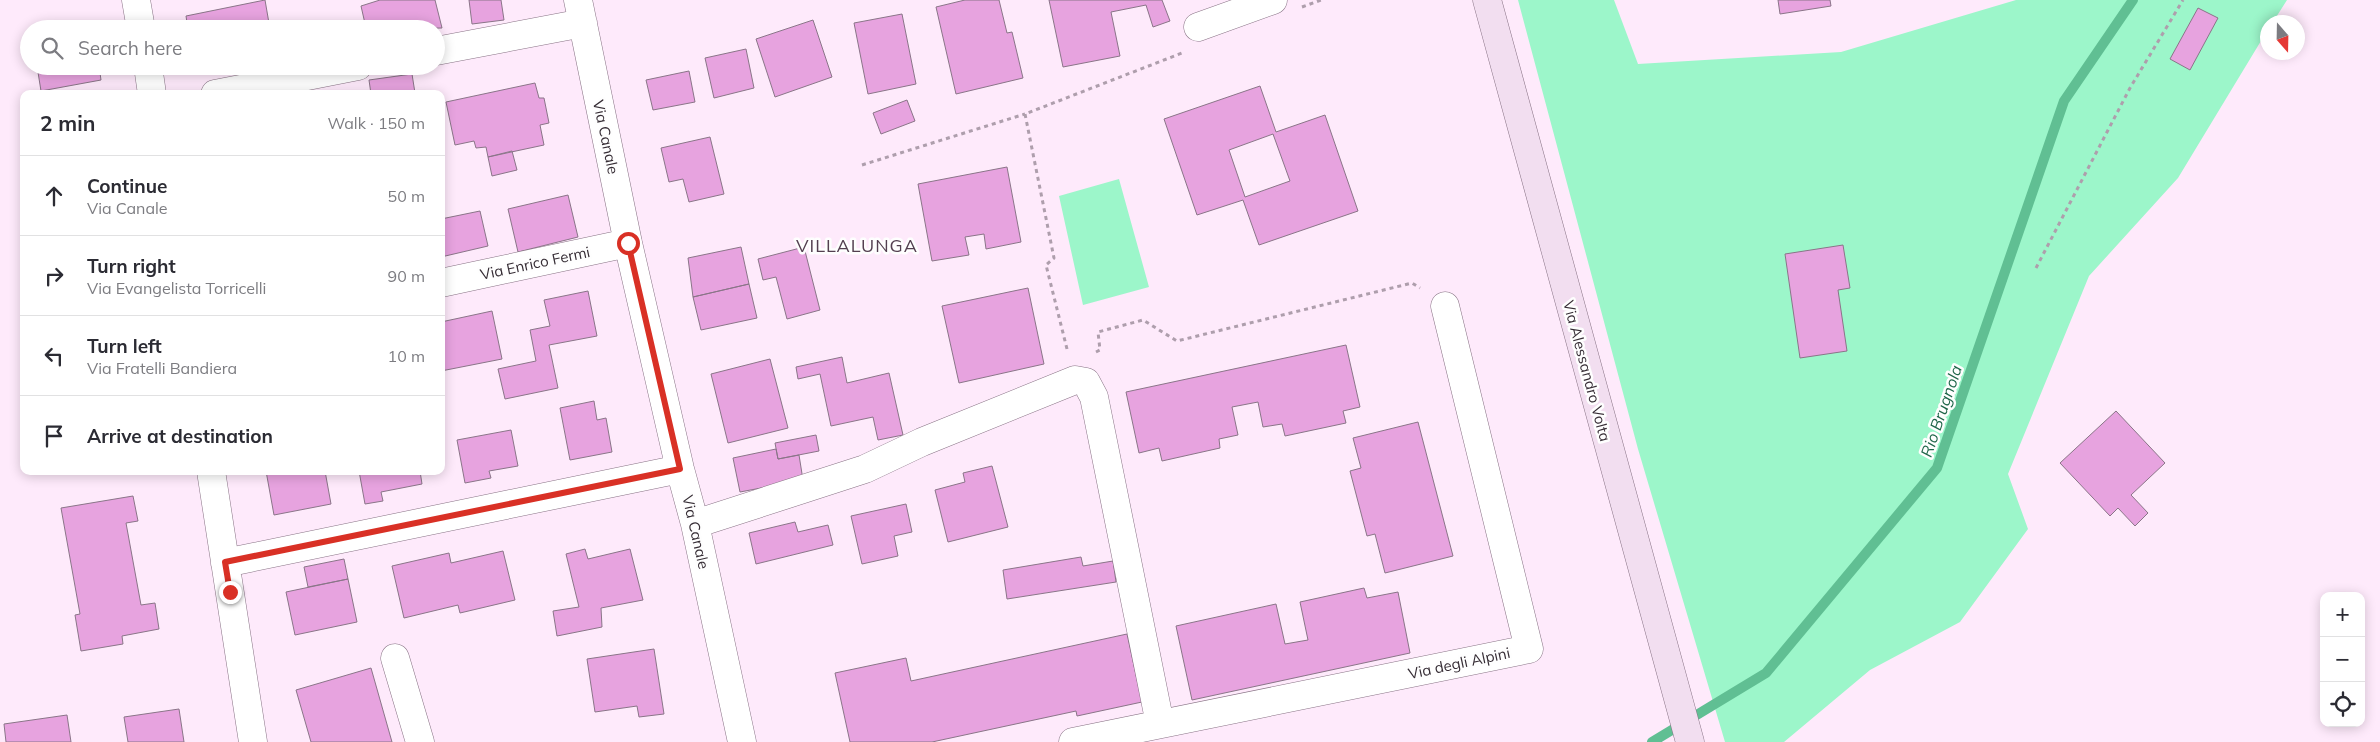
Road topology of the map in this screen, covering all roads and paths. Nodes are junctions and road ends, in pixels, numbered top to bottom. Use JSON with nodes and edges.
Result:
{"nodes":[{"id":1,"x":136,"y":0,"type":"edge"},
{"id":2,"x":1320,"y":0,"type":"edge"},
{"id":3,"x":1487,"y":0,"type":"edge"},
{"id":4,"x":2183,"y":0,"type":"edge"},
{"id":5,"x":1283,"y":5,"type":"edge"},
{"id":6,"x":581,"y":12,"type":"edge"},
{"id":7,"x":139,"y":20,"type":"edge"},
{"id":8,"x":1198,"y":27,"type":"dead end"},
{"id":9,"x":445,"y":49,"type":"edge"},
{"id":10,"x":1185,"y":52,"type":"dead end"},
{"id":11,"x":149,"y":75,"type":"edge"},
{"id":12,"x":312,"y":75,"type":"edge"},
{"id":13,"x":151,"y":90,"type":"edge"},
{"id":14,"x":235,"y":90,"type":"edge"},
{"id":15,"x":1025,"y":114,"type":"junction"},
{"id":16,"x":862,"y":165,"type":"dead end"},
{"id":17,"x":628,"y":243,"type":"junction"},
{"id":18,"x":2036,"y":268,"type":"dead end"},
{"id":19,"x":445,"y":282,"type":"edge"},
{"id":20,"x":1445,"y":306,"type":"joint"},
{"id":21,"x":1072,"y":371,"type":"junction"},
{"id":22,"x":680,"y":469,"type":"junction"},
{"id":23,"x":212,"y":475,"type":"edge"},
{"id":24,"x":695,"y":524,"type":"junction"},
{"id":25,"x":225,"y":562,"type":"junction"},
{"id":26,"x":395,"y":658,"type":"dead end"},
{"id":27,"x":1160,"y":724,"type":"junction"},
{"id":28,"x":253,"y":742,"type":"edge"},
{"id":29,"x":420,"y":742,"type":"edge"},
{"id":30,"x":742,"y":742,"type":"edge"},
{"id":31,"x":1073,"y":742,"type":"edge"},
{"id":32,"x":1690,"y":742,"type":"edge"}],
"edges":[{"from":1,"to":7,"type":"street"},
{"from":2,"to":5,"type":"path"},
{"from":3,"to":32,"type":"main road","name":"Via Alessandro Volta"},
{"from":4,"to":18,"type":"path"},
{"from":5,"to":8,"type":"street"},
{"from":6,"to":9,"type":"street"},
{"from":6,"to":17,"type":"street","name":"Via Canale"},
{"from":10,"to":15,"type":"path"},
{"from":11,"to":13,"type":"street"},
{"from":12,"to":14,"type":"street"},
{"from":15,"to":16,"type":"path"},
{"from":15,"to":21,"type":"path"},
{"from":17,"to":19,"type":"street","name":"Via Enrico Fermi"},
{"from":17,"to":22,"type":"street","name":"Via Canale"},
{"from":20,"to":21,"type":"path"},
{"from":20,"to":27,"type":"street","name":"Via degli Alpini"},
{"from":21,"to":24,"type":"street"},
{"from":21,"to":27,"type":"street"},
{"from":22,"to":24,"type":"street","name":"Via Canale"},
{"from":22,"to":25,"type":"street"},
{"from":23,"to":25,"type":"street"},
{"from":24,"to":30,"type":"street","name":"Via Canale"},
{"from":25,"to":28,"type":"street"},
{"from":26,"to":29,"type":"street"},
{"from":27,"to":31,"type":"street","name":"Via degli Alpini"}]}
